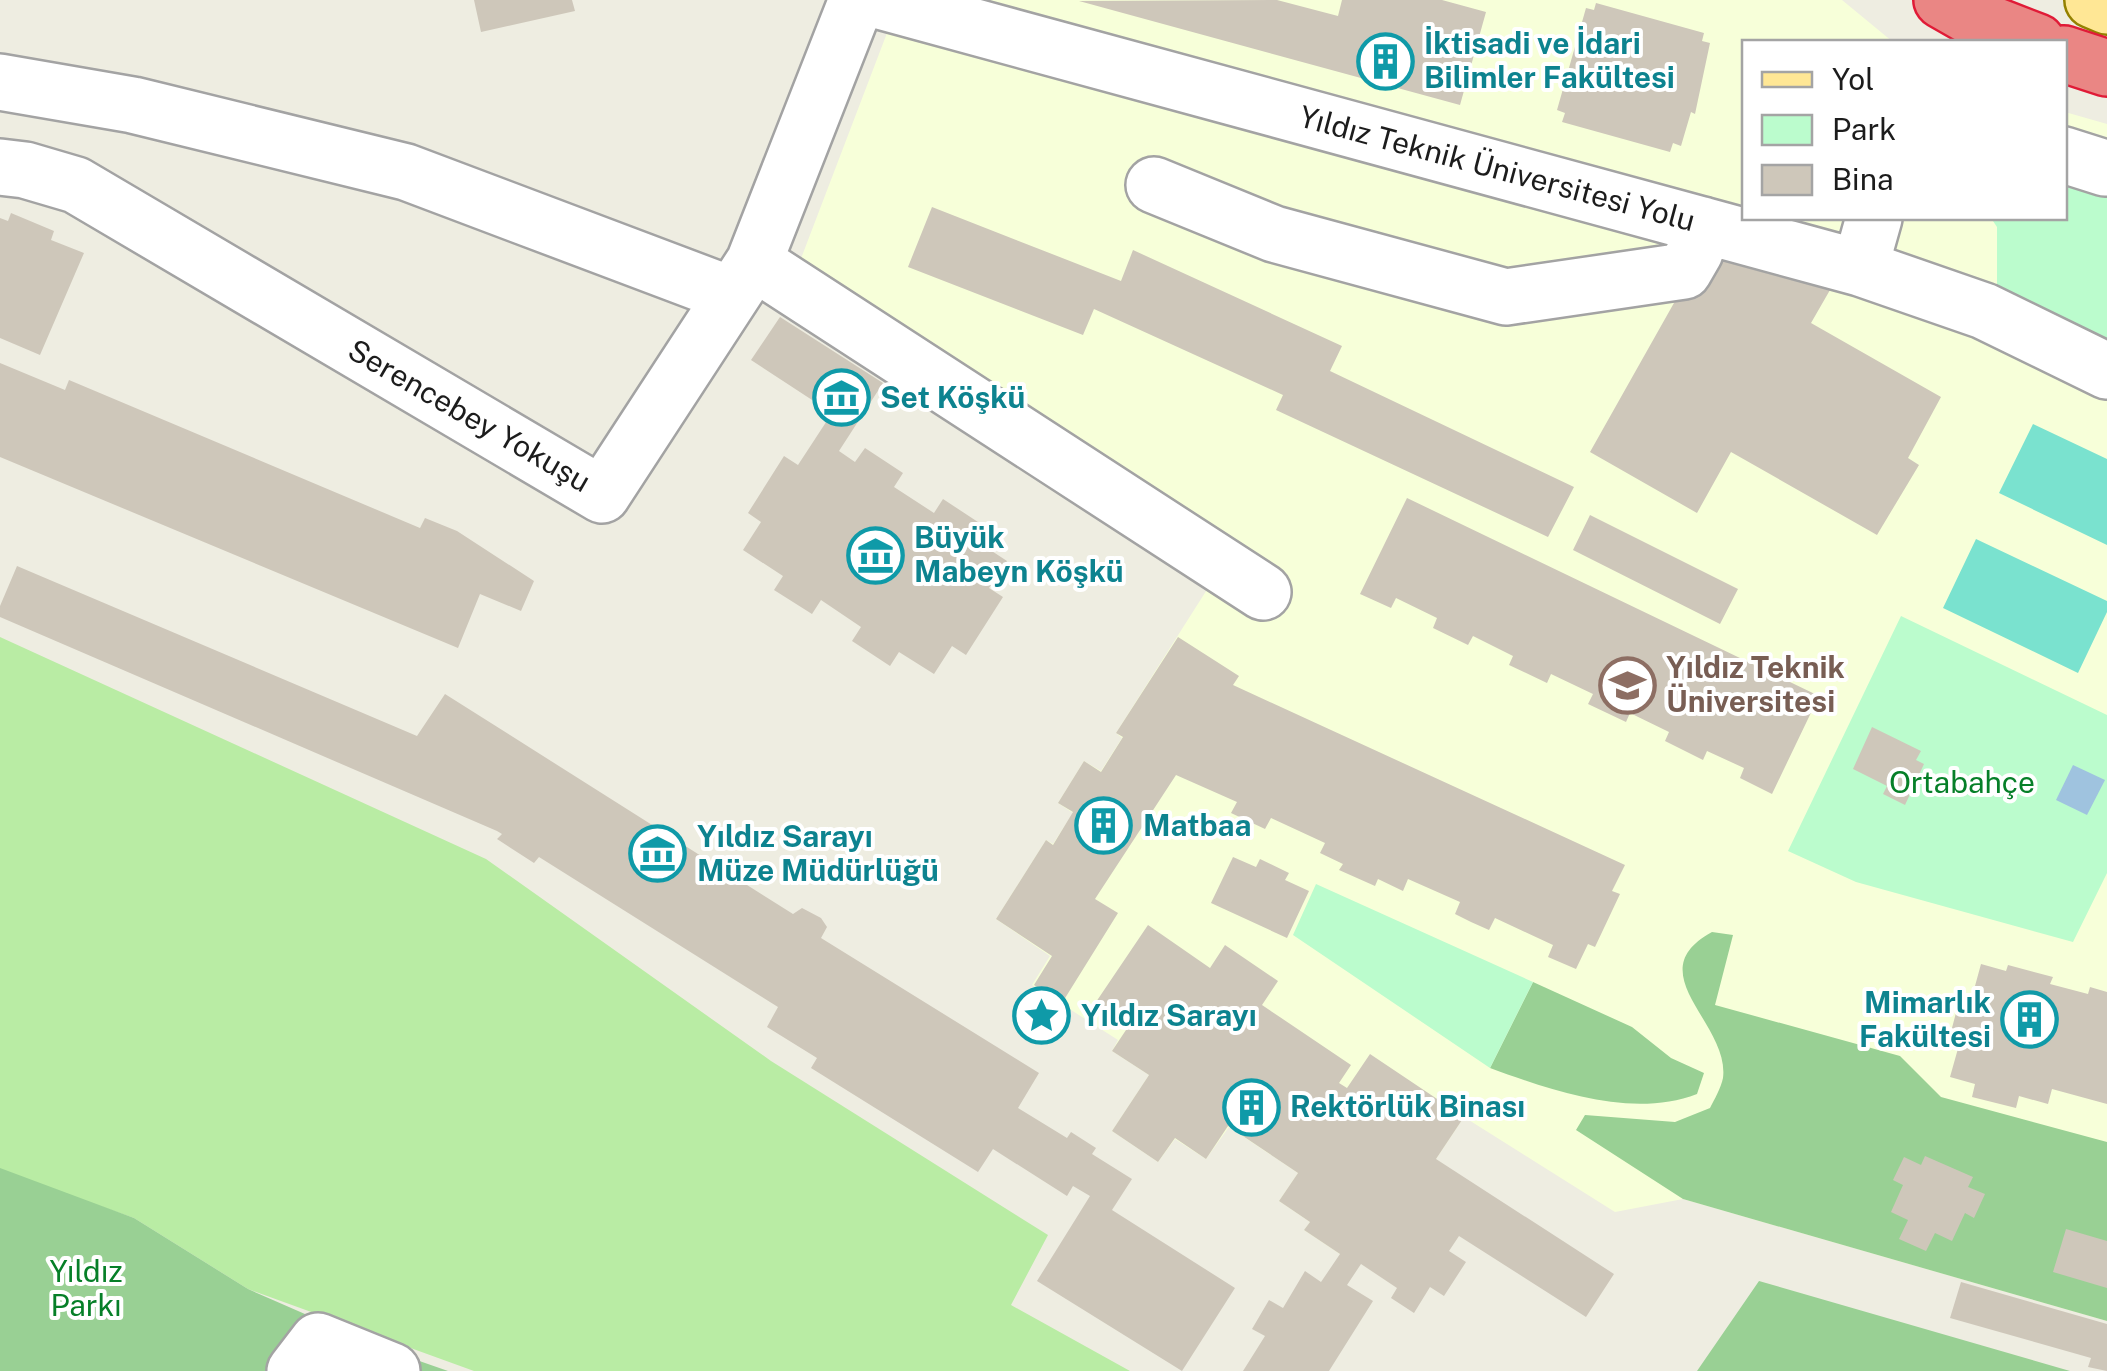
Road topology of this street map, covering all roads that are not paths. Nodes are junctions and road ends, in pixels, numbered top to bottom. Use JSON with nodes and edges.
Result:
{"nodes":[{"id":1,"x":857,"y":0,"type":"edge"},
{"id":2,"x":876,"y":0,"type":"edge"},
{"id":3,"x":1942,"y":0,"type":"edge"},
{"id":4,"x":2092,"y":0,"type":"edge"},
{"id":5,"x":2107,"y":6,"type":"edge"},
{"id":6,"x":2032,"y":40,"type":"edge"},
{"id":7,"x":2067,"y":55,"type":"edge"},
{"id":8,"x":2107,"y":68,"type":"edge"},
{"id":9,"x":0,"y":82,"type":"edge"},
{"id":10,"x":0,"y":167,"type":"edge"},
{"id":11,"x":1154,"y":186,"type":"dead end"},
{"id":12,"x":1703,"y":225,"type":"junction"},
{"id":13,"x":1867,"y":243,"type":"edge"},
{"id":14,"x":743,"y":278,"type":"junction"},
{"id":15,"x":2107,"y":371,"type":"edge"},
{"id":16,"x":1263,"y":592,"type":"dead end"},
{"id":17,"x":295,"y":1371,"type":"edge"},
{"id":18,"x":392,"y":1371,"type":"edge"}],
"edges":[{"from":1,"to":14,"type":"street","name":"Serencebey Yokuşu"},
{"from":2,"to":12,"type":"street","name":"Yıldız Teknik Üniversitesi Yolu"},
{"from":3,"to":6,"type":"highway"},
{"from":4,"to":5,"type":"main road"},
{"from":7,"to":8,"type":"highway"},
{"from":9,"to":14,"type":"street"},
{"from":10,"to":14,"type":"street","name":"Serencebey Yokuşu"},
{"from":11,"to":12,"type":"street"},
{"from":12,"to":13,"type":"street","name":"Yıldız Teknik Üniversitesi Yolu"},
{"from":13,"to":15,"type":"street","name":"Yıldız Teknik Üniversitesi Yolu"},
{"from":14,"to":16,"type":"street"},
{"from":17,"to":18,"type":"street"}]}
